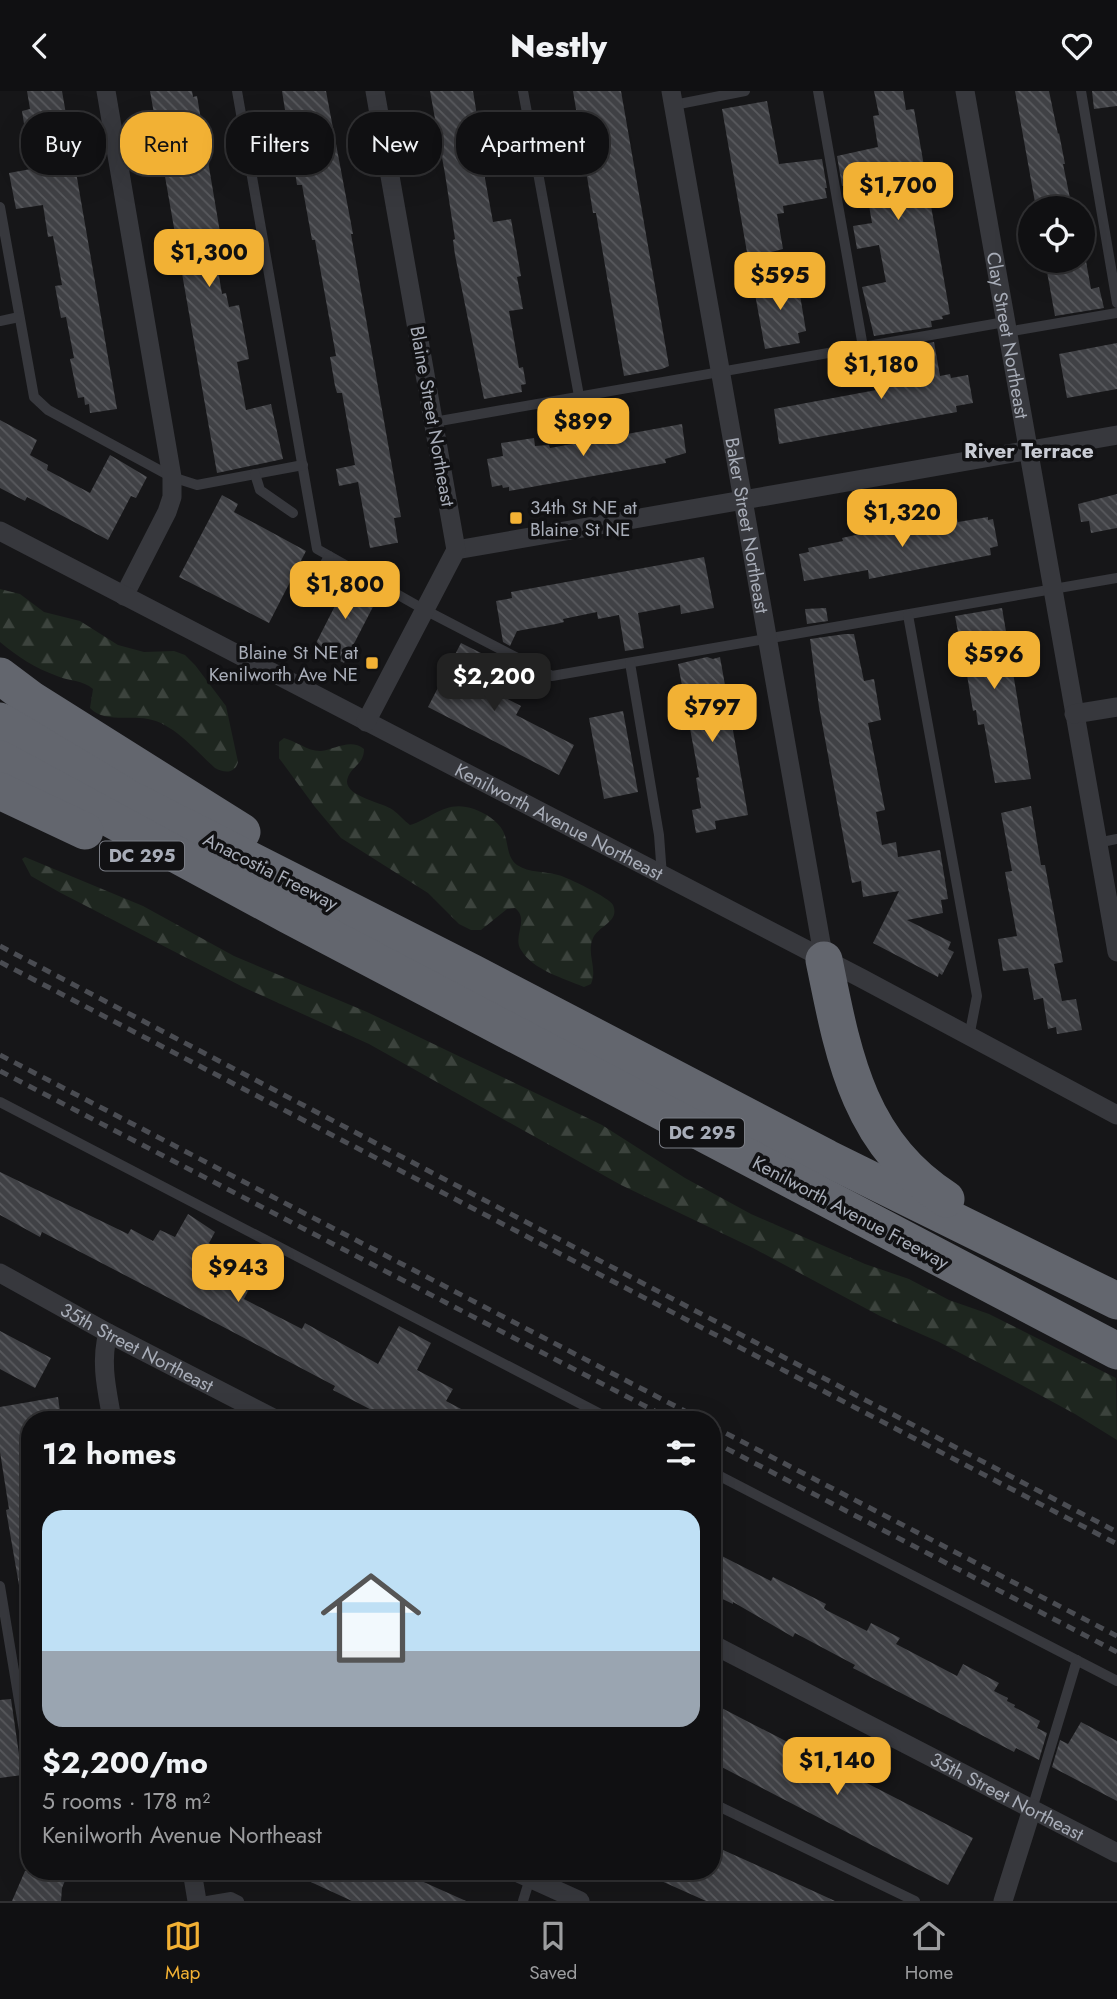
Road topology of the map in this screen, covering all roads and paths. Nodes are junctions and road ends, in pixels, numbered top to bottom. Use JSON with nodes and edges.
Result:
{"nodes":[{"id":1,"x":106,"y":91,"type":"edge"},
{"id":2,"x":237,"y":91,"type":"edge"},
{"id":3,"x":375,"y":91,"type":"edge"},
{"id":4,"x":523,"y":91,"type":"edge"},
{"id":5,"x":745,"y":91,"type":"edge"},
{"id":6,"x":818,"y":91,"type":"edge"},
{"id":7,"x":964,"y":91,"type":"edge"},
{"id":8,"x":1081,"y":91,"type":"edge"},
{"id":9,"x":673,"y":98,"type":"edge"},
{"id":10,"x":0,"y":207,"type":"edge"},
{"id":11,"x":1117,"y":303,"type":"edge"},
{"id":12,"x":1117,"y":313,"type":"edge"},
{"id":13,"x":19,"y":317,"type":"junction"},
{"id":14,"x":0,"y":321,"type":"edge"},
{"id":15,"x":1006,"y":327,"type":"junction"},
{"id":16,"x":863,"y":347,"type":"junction"},
{"id":17,"x":720,"y":372,"type":"junction"},
{"id":18,"x":579,"y":396,"type":"junction"},
{"id":19,"x":434,"y":422,"type":"junction"},
{"id":20,"x":1117,"y":435,"type":"edge"},
{"id":21,"x":1028,"y":451,"type":"junction"},
{"id":22,"x":303,"y":465,"type":"junction"},
{"id":23,"x":255,"y":474,"type":"junction"},
{"id":24,"x":172,"y":477,"type":"junction"},
{"id":25,"x":743,"y":500,"type":"junction"},
{"id":26,"x":293,"y":513,"type":"dead end"},
{"id":27,"x":0,"y":531,"type":"edge"},
{"id":28,"x":456,"y":551,"type":"junction"},
{"id":29,"x":329,"y":556,"type":"junction"},
{"id":30,"x":1117,"y":578,"type":"edge"},
{"id":31,"x":1052,"y":589,"type":"junction"},
{"id":32,"x":310,"y":592,"type":"dead end"},
{"id":33,"x":124,"y":596,"type":"junction"},
{"id":34,"x":425,"y":610,"type":"junction"},
{"id":35,"x":908,"y":615,"type":"junction"},
{"id":36,"x":767,"y":640,"type":"junction"},
{"id":37,"x":630,"y":663,"type":"junction"},
{"id":38,"x":0,"y":676,"type":"edge"},
{"id":39,"x":1117,"y":707,"type":"edge"},
{"id":40,"x":1074,"y":714,"type":"junction"},
{"id":41,"x":0,"y":721,"type":"edge"},
{"id":42,"x":366,"y":722,"type":"junction"},
{"id":43,"x":0,"y":759,"type":"edge"},
{"id":44,"x":0,"y":791,"type":"edge"},
{"id":45,"x":1117,"y":839,"type":"edge"},
{"id":46,"x":1097,"y":843,"type":"junction"},
{"id":47,"x":662,"y":876,"type":"junction"},
{"id":48,"x":288,"y":915,"type":"junction"},
{"id":49,"x":1117,"y":952,"type":"edge"},
{"id":50,"x":824,"y":960,"type":"junction"},
{"id":51,"x":473,"y":973,"type":"junction"},
{"id":52,"x":969,"y":1037,"type":"junction"},
{"id":53,"x":0,"y":1102,"type":"edge"},
{"id":54,"x":1117,"y":1115,"type":"edge"},
{"id":55,"x":1059,"y":1271,"type":"junction"},
{"id":56,"x":0,"y":1273,"type":"edge"},
{"id":57,"x":1117,"y":1301,"type":"edge"},
{"id":58,"x":108,"y":1333,"type":"junction"},
{"id":59,"x":1117,"y":1351,"type":"edge"},
{"id":60,"x":111,"y":1411,"type":"edge"},
{"id":61,"x":259,"y":1411,"type":"edge"},
{"id":62,"x":595,"y":1411,"type":"edge"},
{"id":63,"x":721,"y":1477,"type":"edge"},
{"id":64,"x":0,"y":1586,"type":"edge"},
{"id":65,"x":721,"y":1649,"type":"edge"},
{"id":66,"x":1077,"y":1660,"type":"junction"},
{"id":67,"x":1117,"y":1681,"type":"edge"},
{"id":68,"x":21,"y":1713,"type":"edge"},
{"id":69,"x":721,"y":1807,"type":"edge"},
{"id":70,"x":1032,"y":1809,"type":"junction"},
{"id":71,"x":1117,"y":1853,"type":"edge"},
{"id":72,"x":194,"y":1880,"type":"edge"},
{"id":73,"x":524,"y":1880,"type":"edge"},
{"id":74,"x":539,"y":1880,"type":"edge"},
{"id":75,"x":197,"y":1901,"type":"edge"},
{"id":76,"x":207,"y":1901,"type":"edge"},
{"id":77,"x":239,"y":1901,"type":"edge"},
{"id":78,"x":523,"y":1901,"type":"edge"},
{"id":79,"x":580,"y":1901,"type":"edge"},
{"id":80,"x":915,"y":1901,"type":"edge"},
{"id":81,"x":1003,"y":1901,"type":"edge"}],
"edges":[{"from":1,"to":24,"type":"street"},
{"from":2,"to":22,"type":"lane"},
{"from":3,"to":19,"type":"street","name":"Blaine Street Northeast"},
{"from":4,"to":18,"type":"lane"},
{"from":5,"to":9,"type":"lane"},
{"from":6,"to":16,"type":"lane"},
{"from":7,"to":15,"type":"street","name":"Clay Street Northeast"},
{"from":8,"to":11,"type":"lane"},
{"from":9,"to":17,"type":"street","name":"Baker Street Northeast"},
{"from":10,"to":13,"type":"lane"},
{"from":12,"to":15,"type":"lane"},
{"from":13,"to":14,"type":"lane"},
{"from":13,"to":24,"type":"lane"},
{"from":15,"to":16,"type":"lane"},
{"from":15,"to":21,"type":"street","name":"Clay Street Northeast"},
{"from":16,"to":17,"type":"lane"},
{"from":17,"to":18,"type":"lane"},
{"from":17,"to":25,"type":"street","name":"Baker Street Northeast"},
{"from":18,"to":19,"type":"lane"},
{"from":19,"to":28,"type":"street","name":"Blaine Street Northeast"},
{"from":20,"to":21,"type":"street"},
{"from":21,"to":25,"type":"street"},
{"from":21,"to":31,"type":"street","name":"Clay Street Northeast"},
{"from":22,"to":23,"type":"lane"},
{"from":22,"to":29,"type":"lane"},
{"from":23,"to":24,"type":"lane"},
{"from":23,"to":26,"type":"lane"},
{"from":24,"to":33,"type":"street"},
{"from":25,"to":28,"type":"street"},
{"from":25,"to":36,"type":"street","name":"Baker Street Northeast"},
{"from":27,"to":33,"type":"street","name":"Kenilworth Avenue Northeast"},
{"from":28,"to":34,"type":"street"},
{"from":29,"to":32,"type":"lane"},
{"from":29,"to":34,"type":"lane"},
{"from":30,"to":31,"type":"lane"},
{"from":31,"to":35,"type":"lane"},
{"from":31,"to":40,"type":"street","name":"Clay Street Northeast"},
{"from":33,"to":42,"type":"street","name":"Kenilworth Avenue Northeast"},
{"from":34,"to":37,"type":"lane"},
{"from":34,"to":42,"type":"street"},
{"from":35,"to":36,"type":"lane"},
{"from":35,"to":52,"type":"lane"},
{"from":36,"to":37,"type":"lane"},
{"from":36,"to":50,"type":"street","name":"Baker Street Northeast"},
{"from":37,"to":47,"type":"lane"},
{"from":38,"to":51,"type":"highway"},
{"from":39,"to":40,"type":"street"},
{"from":40,"to":46,"type":"street","name":"Clay Street Northeast"},
{"from":41,"to":51,"type":"highway","name":"Anacostia Freeway","number":"DC 295"},
{"from":42,"to":47,"type":"street","name":"Kenilworth Avenue Northeast"},
{"from":43,"to":48,"type":"highway"},
{"from":44,"to":48,"type":"highway","name":"Anacostia Freeway","number":"DC 295"},
{"from":45,"to":46,"type":"lane"},
{"from":46,"to":49,"type":"street","name":"Clay Street Northeast"},
{"from":47,"to":50,"type":"street","name":"Kenilworth Avenue Northeast"},
{"from":48,"to":59,"type":"highway","name":"Kenilworth Avenue Freeway","number":"DC 295"},
{"from":50,"to":52,"type":"street","name":"Kenilworth Avenue Northeast"},
{"from":50,"to":55,"type":"highway"},
{"from":51,"to":55,"type":"highway","name":"Kenilworth Avenue Freeway","number":"DC 295"},
{"from":52,"to":54,"type":"street","name":"Kenilworth Avenue Northeast"},
{"from":53,"to":62,"type":"lane"},
{"from":55,"to":57,"type":"highway","name":"Kenilworth Avenue Freeway","number":"DC 295"},
{"from":56,"to":58,"type":"street","name":"35th Street Northeast"},
{"from":58,"to":60,"type":"street"},
{"from":58,"to":61,"type":"street","name":"35th Street Northeast"},
{"from":63,"to":66,"type":"lane"},
{"from":64,"to":68,"type":"lane"},
{"from":65,"to":70,"type":"street","name":"35th Street Northeast"},
{"from":66,"to":67,"type":"lane"},
{"from":66,"to":70,"type":"lane"},
{"from":69,"to":80,"type":"lane"},
{"from":70,"to":71,"type":"street","name":"35th Street Northeast"},
{"from":70,"to":81,"type":"street"},
{"from":72,"to":75,"type":"street"},
{"from":73,"to":78,"type":"lane"},
{"from":74,"to":79,"type":"street"},
{"from":76,"to":77,"type":"lane"}]}
